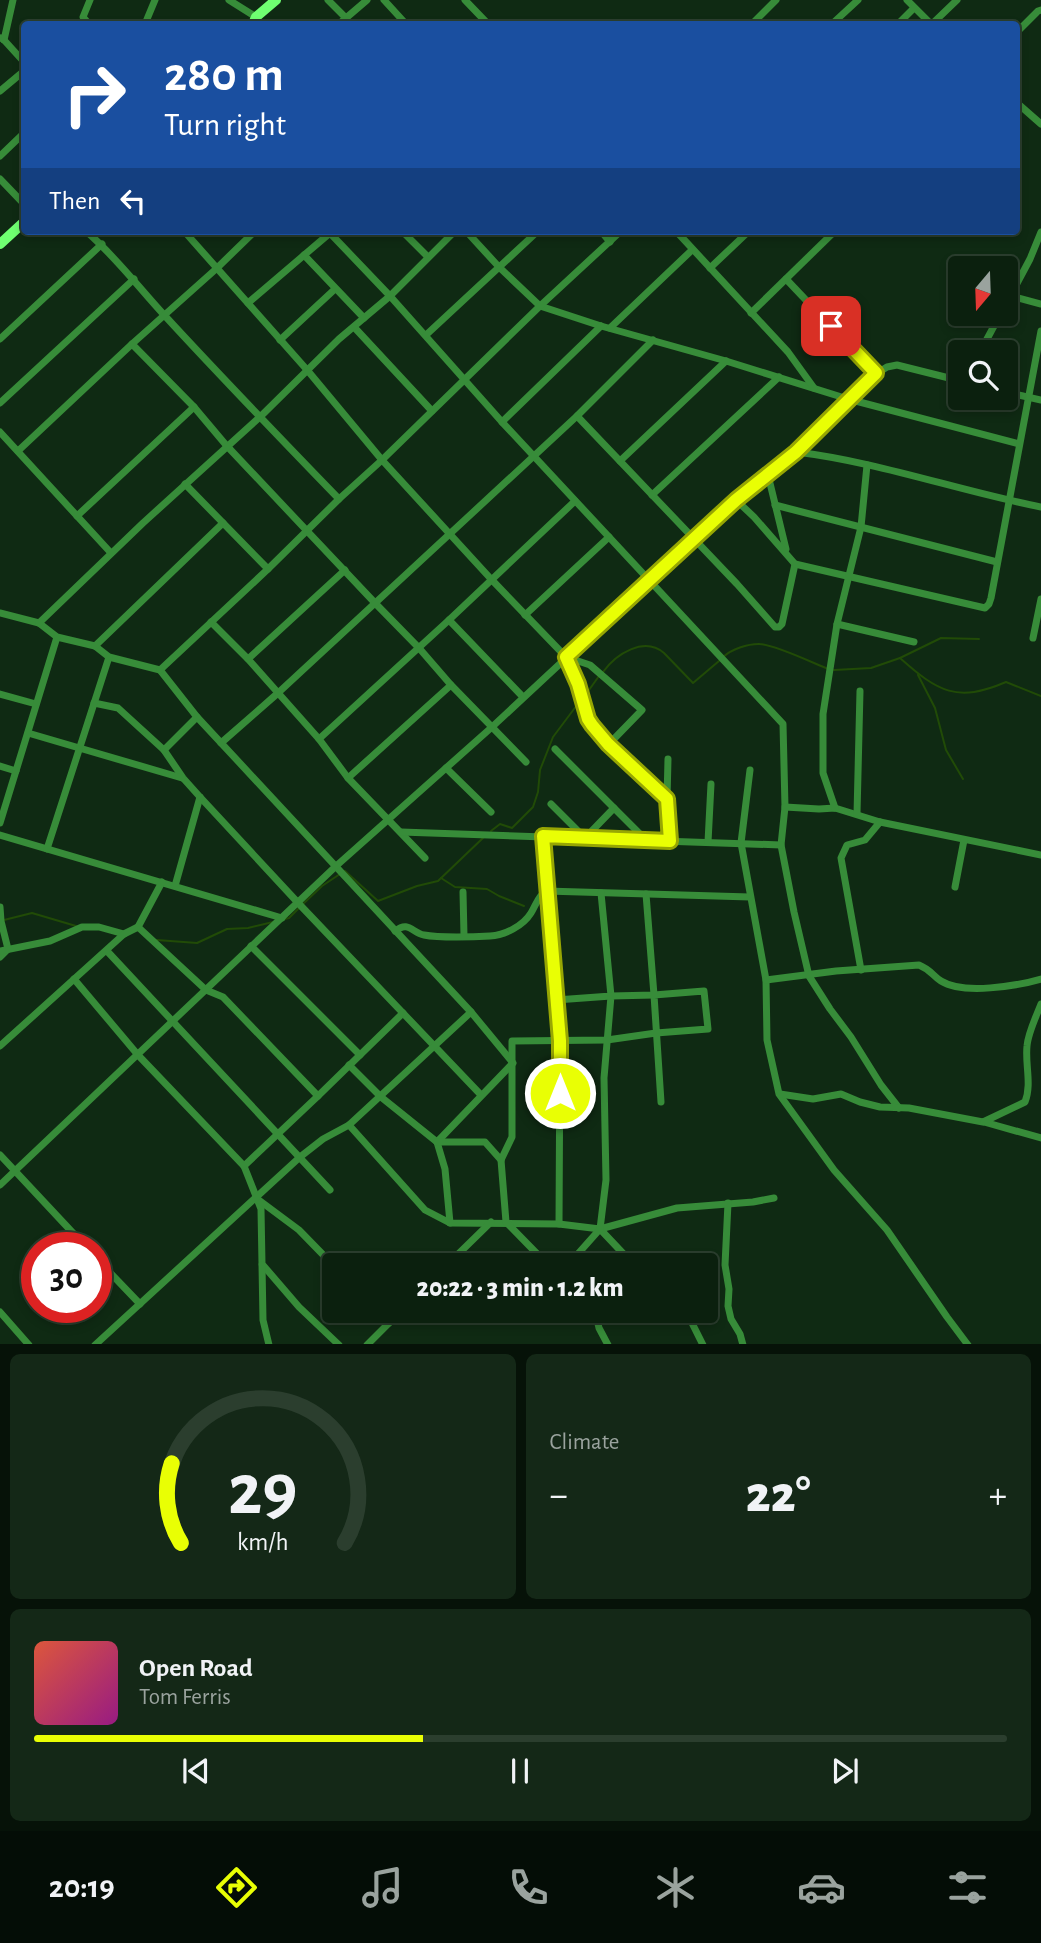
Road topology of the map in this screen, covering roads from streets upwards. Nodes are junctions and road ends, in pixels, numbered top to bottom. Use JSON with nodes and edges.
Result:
{"nodes":[{"id":1,"x":13,"y":0,"type":"edge"},
{"id":2,"x":90,"y":0,"type":"edge"},
{"id":3,"x":155,"y":0,"type":"edge"},
{"id":4,"x":276,"y":0,"type":"edge"},
{"id":5,"x":328,"y":0,"type":"edge"},
{"id":6,"x":367,"y":0,"type":"edge"},
{"id":7,"x":384,"y":0,"type":"edge"},
{"id":8,"x":464,"y":0,"type":"edge"},
{"id":9,"x":776,"y":0,"type":"edge"},
{"id":10,"x":858,"y":0,"type":"edge"},
{"id":11,"x":907,"y":0,"type":"edge"},
{"id":12,"x":957,"y":0,"type":"edge"},
{"id":13,"x":235,"y":1,"type":"edge"},
{"id":14,"x":914,"y":8,"type":"junction"},
{"id":15,"x":1041,"y":10,"type":"edge"},
{"id":16,"x":83,"y":17,"type":"junction"},
{"id":17,"x":346,"y":18,"type":"junction"},
{"id":18,"x":78,"y":21,"type":"edge"},
{"id":19,"x":86,"y":21,"type":"edge"},
{"id":20,"x":146,"y":21,"type":"edge"},
{"id":21,"x":255,"y":21,"type":"edge"},
{"id":22,"x":342,"y":21,"type":"edge"},
{"id":23,"x":403,"y":21,"type":"edge"},
{"id":24,"x":480,"y":21,"type":"edge"},
{"id":25,"x":755,"y":21,"type":"edge"},
{"id":26,"x":835,"y":21,"type":"edge"},
{"id":27,"x":901,"y":21,"type":"edge"},
{"id":28,"x":928,"y":21,"type":"edge"},
{"id":29,"x":934,"y":21,"type":"edge"},
{"id":30,"x":1020,"y":29,"type":"edge"},
{"id":31,"x":2,"y":39,"type":"edge"},
{"id":32,"x":21,"y":59,"type":"edge"},
{"id":33,"x":21,"y":74,"type":"edge"},
{"id":34,"x":0,"y":91,"type":"edge"},
{"id":35,"x":1020,"y":106,"type":"edge"},
{"id":36,"x":1041,"y":111,"type":"edge"},
{"id":37,"x":1034,"y":118,"type":"junction"},
{"id":38,"x":1041,"y":124,"type":"edge"},
{"id":39,"x":21,"y":136,"type":"edge"},
{"id":40,"x":0,"y":156,"type":"edge"},
{"id":41,"x":0,"y":179,"type":"edge"},
{"id":42,"x":21,"y":201,"type":"edge"},
{"id":43,"x":21,"y":225,"type":"edge"},
{"id":44,"x":1041,"y":232,"type":"edge"},
{"id":45,"x":91,"y":235,"type":"edge"},
{"id":46,"x":187,"y":235,"type":"edge"},
{"id":47,"x":251,"y":235,"type":"edge"},
{"id":48,"x":326,"y":235,"type":"edge"},
{"id":49,"x":332,"y":235,"type":"edge"},
{"id":50,"x":406,"y":235,"type":"edge"},
{"id":51,"x":451,"y":235,"type":"edge"},
{"id":52,"x":470,"y":235,"type":"edge"},
{"id":53,"x":534,"y":235,"type":"edge"},
{"id":54,"x":604,"y":235,"type":"edge"},
{"id":55,"x":617,"y":235,"type":"edge"},
{"id":56,"x":680,"y":235,"type":"edge"},
{"id":57,"x":745,"y":235,"type":"edge"},
{"id":58,"x":831,"y":235,"type":"edge"},
{"id":59,"x":610,"y":242,"type":"junction"},
{"id":60,"x":0,"y":244,"type":"edge"},
{"id":61,"x":102,"y":244,"type":"junction"},
{"id":62,"x":692,"y":250,"type":"junction"},
{"id":63,"x":304,"y":255,"type":"junction"},
{"id":64,"x":428,"y":257,"type":"junction"},
{"id":65,"x":499,"y":267,"type":"junction"},
{"id":66,"x":710,"y":268,"type":"junction"},
{"id":67,"x":216,"y":269,"type":"junction"},
{"id":68,"x":134,"y":279,"type":"junction"},
{"id":69,"x":786,"y":279,"type":"junction"},
{"id":70,"x":1018,"y":282,"type":"edge"},
{"id":71,"x":335,"y":289,"type":"junction"},
{"id":72,"x":390,"y":296,"type":"junction"},
{"id":73,"x":1018,"y":298,"type":"edge"},
{"id":74,"x":248,"y":303,"type":"junction"},
{"id":75,"x":1041,"y":304,"type":"edge"},
{"id":76,"x":540,"y":306,"type":"junction"},
{"id":77,"x":751,"y":313,"type":"junction"},
{"id":78,"x":164,"y":315,"type":"junction"},
{"id":79,"x":364,"y":318,"type":"junction"},
{"id":80,"x":601,"y":326,"type":"junction"},
{"id":81,"x":354,"y":327,"type":"junction"},
{"id":82,"x":610,"y":328,"type":"junction"},
{"id":83,"x":1041,"y":331,"type":"edge"},
{"id":84,"x":426,"y":335,"type":"junction"},
{"id":85,"x":0,"y":339,"type":"edge"},
{"id":86,"x":281,"y":340,"type":"junction"},
{"id":87,"x":653,"y":340,"type":"junction"},
{"id":88,"x":132,"y":344,"type":"junction"},
{"id":89,"x":726,"y":361,"type":"junction"},
{"id":90,"x":308,"y":371,"type":"junction"},
{"id":91,"x":876,"y":373,"type":"junction"},
{"id":92,"x":779,"y":377,"type":"junction"},
{"id":93,"x":948,"y":378,"type":"edge"},
{"id":94,"x":465,"y":380,"type":"junction"},
{"id":95,"x":814,"y":388,"type":"junction"},
{"id":96,"x":1018,"y":395,"type":"edge"},
{"id":97,"x":1028,"y":397,"type":"junction"},
{"id":98,"x":848,"y":399,"type":"junction"},
{"id":99,"x":1041,"y":400,"type":"edge"},
{"id":100,"x":0,"y":403,"type":"edge"},
{"id":101,"x":194,"y":407,"type":"junction"},
{"id":102,"x":432,"y":411,"type":"junction"},
{"id":103,"x":577,"y":415,"type":"junction"},
{"id":104,"x":261,"y":416,"type":"junction"},
{"id":105,"x":502,"y":422,"type":"junction"},
{"id":106,"x":0,"y":432,"type":"edge"},
{"id":107,"x":1019,"y":444,"type":"junction"},
{"id":108,"x":226,"y":446,"type":"junction"},
{"id":109,"x":18,"y":451,"type":"junction"},
{"id":110,"x":796,"y":452,"type":"junction"},
{"id":111,"x":534,"y":456,"type":"junction"},
{"id":112,"x":382,"y":460,"type":"junction"},
{"id":113,"x":620,"y":461,"type":"junction"},
{"id":114,"x":867,"y":465,"type":"junction"},
{"id":115,"x":768,"y":475,"type":"junction"},
{"id":116,"x":184,"y":484,"type":"junction"},
{"id":117,"x":652,"y":495,"type":"junction"},
{"id":118,"x":339,"y":499,"type":"junction"},
{"id":119,"x":575,"y":500,"type":"junction"},
{"id":120,"x":736,"y":500,"type":"junction"},
{"id":121,"x":1009,"y":501,"type":"junction"},
{"id":122,"x":775,"y":505,"type":"junction"},
{"id":123,"x":1041,"y":507,"type":"edge"},
{"id":124,"x":77,"y":516,"type":"junction"},
{"id":125,"x":223,"y":523,"type":"junction"},
{"id":126,"x":860,"y":527,"type":"junction"},
{"id":127,"x":306,"y":530,"type":"junction"},
{"id":128,"x":450,"y":534,"type":"junction"},
{"id":129,"x":609,"y":537,"type":"junction"},
{"id":130,"x":695,"y":539,"type":"junction"},
{"id":131,"x":111,"y":553,"type":"junction"},
{"id":132,"x":787,"y":553,"type":"junction"},
{"id":133,"x":997,"y":562,"type":"junction"},
{"id":134,"x":795,"y":564,"type":"junction"},
{"id":135,"x":268,"y":569,"type":"junction"},
{"id":136,"x":345,"y":570,"type":"junction"},
{"id":137,"x":849,"y":578,"type":"junction"},
{"id":138,"x":491,"y":579,"type":"junction"},
{"id":139,"x":650,"y":580,"type":"junction"},
{"id":140,"x":1041,"y":599,"type":"edge"},
{"id":141,"x":375,"y":603,"type":"junction"},
{"id":142,"x":0,"y":614,"type":"edge"},
{"id":143,"x":525,"y":615,"type":"junction"},
{"id":144,"x":449,"y":621,"type":"junction"},
{"id":145,"x":211,"y":622,"type":"junction"},
{"id":146,"x":39,"y":623,"type":"junction"},
{"id":147,"x":837,"y":624,"type":"junction"},
{"id":148,"x":57,"y":637,"type":"junction"},
{"id":149,"x":1033,"y":638,"type":"dead end"},
{"id":150,"x":914,"y":642,"type":"dead end"},
{"id":151,"x":95,"y":646,"type":"junction"},
{"id":152,"x":419,"y":648,"type":"junction"},
{"id":153,"x":109,"y":657,"type":"junction"},
{"id":154,"x":566,"y":657,"type":"junction"},
{"id":155,"x":248,"y":659,"type":"junction"},
{"id":156,"x":160,"y":670,"type":"junction"},
{"id":157,"x":451,"y":685,"type":"junction"},
{"id":158,"x":860,"y":691,"type":"dead end"},
{"id":159,"x":278,"y":693,"type":"junction"},
{"id":160,"x":0,"y":694,"type":"edge"},
{"id":161,"x":523,"y":697,"type":"junction"},
{"id":162,"x":94,"y":703,"type":"junction"},
{"id":163,"x":36,"y":704,"type":"junction"},
{"id":164,"x":197,"y":717,"type":"junction"},
{"id":165,"x":492,"y":727,"type":"junction"},
{"id":166,"x":28,"y":733,"type":"junction"},
{"id":167,"x":319,"y":739,"type":"junction"},
{"id":168,"x":221,"y":743,"type":"junction"},
{"id":169,"x":608,"y":744,"type":"junction"},
{"id":170,"x":80,"y":748,"type":"junction"},
{"id":171,"x":555,"y":749,"type":"dead end"},
{"id":172,"x":164,"y":750,"type":"junction"},
{"id":173,"x":668,"y":759,"type":"dead end"},
{"id":174,"x":526,"y":762,"type":"dead end"},
{"id":175,"x":0,"y":766,"type":"edge"},
{"id":176,"x":446,"y":768,"type":"junction"},
{"id":177,"x":750,"y":770,"type":"dead end"},
{"id":178,"x":16,"y":771,"type":"junction"},
{"id":179,"x":183,"y":778,"type":"junction"},
{"id":180,"x":348,"y":778,"type":"junction"},
{"id":181,"x":711,"y":784,"type":"dead end"},
{"id":182,"x":200,"y":797,"type":"junction"},
{"id":183,"x":667,"y":799,"type":"junction"},
{"id":184,"x":551,"y":804,"type":"dead end"},
{"id":185,"x":785,"y":807,"type":"junction"},
{"id":186,"x":614,"y":808,"type":"junction"},
{"id":187,"x":835,"y":808,"type":"junction"},
{"id":188,"x":491,"y":813,"type":"dead end"},
{"id":189,"x":858,"y":814,"type":"junction"},
{"id":190,"x":387,"y":820,"type":"junction"},
{"id":191,"x":880,"y":822,"type":"junction"},
{"id":192,"x":0,"y":823,"type":"edge"},
{"id":193,"x":401,"y":832,"type":"junction"},
{"id":194,"x":0,"y":835,"type":"edge"},
{"id":195,"x":543,"y":836,"type":"junction"},
{"id":196,"x":585,"y":838,"type":"junction"},
{"id":197,"x":646,"y":840,"type":"junction"},
{"id":198,"x":964,"y":840,"type":"junction"},
{"id":199,"x":670,"y":841,"type":"junction"},
{"id":200,"x":708,"y":842,"type":"junction"},
{"id":201,"x":741,"y":843,"type":"junction"},
{"id":202,"x":781,"y":845,"type":"junction"},
{"id":203,"x":47,"y":849,"type":"junction"},
{"id":204,"x":1041,"y":855,"type":"edge"},
{"id":205,"x":425,"y":858,"type":"dead end"},
{"id":206,"x":335,"y":867,"type":"junction"},
{"id":207,"x":162,"y":882,"type":"junction"},
{"id":208,"x":175,"y":886,"type":"junction"},
{"id":209,"x":955,"y":887,"type":"dead end"},
{"id":210,"x":546,"y":891,"type":"junction"},
{"id":211,"x":463,"y":892,"type":"dead end"},
{"id":212,"x":601,"y":892,"type":"junction"},
{"id":213,"x":646,"y":894,"type":"junction"},
{"id":214,"x":750,"y":897,"type":"junction"},
{"id":215,"x":298,"y":903,"type":"junction"},
{"id":216,"x":0,"y":907,"type":"edge"},
{"id":217,"x":282,"y":918,"type":"junction"},
{"id":218,"x":138,"y":927,"type":"junction"},
{"id":219,"x":395,"y":931,"type":"junction"},
{"id":220,"x":124,"y":934,"type":"junction"},
{"id":221,"x":464,"y":936,"type":"junction"},
{"id":222,"x":251,"y":947,"type":"junction"},
{"id":223,"x":4,"y":950,"type":"edge"},
{"id":224,"x":107,"y":951,"type":"junction"},
{"id":225,"x":0,"y":957,"type":"edge"},
{"id":226,"x":862,"y":970,"type":"junction"},
{"id":227,"x":809,"y":976,"type":"junction"},
{"id":228,"x":74,"y":979,"type":"junction"},
{"id":229,"x":1041,"y":979,"type":"edge"},
{"id":230,"x":766,"y":980,"type":"junction"},
{"id":231,"x":205,"y":990,"type":"junction"},
{"id":232,"x":654,"y":995,"type":"junction"},
{"id":233,"x":611,"y":996,"type":"junction"},
{"id":234,"x":556,"y":1000,"type":"junction"},
{"id":235,"x":1041,"y":1004,"type":"edge"},
{"id":236,"x":403,"y":1013,"type":"junction"},
{"id":237,"x":471,"y":1013,"type":"junction"},
{"id":238,"x":173,"y":1022,"type":"junction"},
{"id":239,"x":656,"y":1033,"type":"junction"},
{"id":240,"x":607,"y":1040,"type":"junction"},
{"id":241,"x":560,"y":1041,"type":"junction"},
{"id":242,"x":0,"y":1046,"type":"edge"},
{"id":243,"x":434,"y":1046,"type":"junction"},
{"id":244,"x":138,"y":1055,"type":"junction"},
{"id":245,"x":360,"y":1055,"type":"junction"},
{"id":246,"x":513,"y":1063,"type":"junction"},
{"id":247,"x":349,"y":1065,"type":"junction"},
{"id":248,"x":779,"y":1094,"type":"junction"},
{"id":249,"x":481,"y":1095,"type":"junction"},
{"id":250,"x":318,"y":1096,"type":"junction"},
{"id":251,"x":381,"y":1097,"type":"junction"},
{"id":252,"x":661,"y":1102,"type":"dead end"},
{"id":253,"x":899,"y":1108,"type":"junction"},
{"id":254,"x":983,"y":1122,"type":"junction"},
{"id":255,"x":349,"y":1125,"type":"junction"},
{"id":256,"x":277,"y":1133,"type":"junction"},
{"id":257,"x":1041,"y":1138,"type":"edge"},
{"id":258,"x":437,"y":1142,"type":"junction"},
{"id":259,"x":0,"y":1154,"type":"edge"},
{"id":260,"x":300,"y":1157,"type":"junction"},
{"id":261,"x":501,"y":1160,"type":"junction"},
{"id":262,"x":244,"y":1166,"type":"junction"},
{"id":263,"x":15,"y":1171,"type":"junction"},
{"id":264,"x":0,"y":1185,"type":"edge"},
{"id":265,"x":330,"y":1189,"type":"dead end"},
{"id":266,"x":256,"y":1198,"type":"junction"},
{"id":267,"x":774,"y":1198,"type":"dead end"},
{"id":268,"x":727,"y":1203,"type":"junction"},
{"id":269,"x":491,"y":1222,"type":"junction"},
{"id":270,"x":506,"y":1222,"type":"junction"},
{"id":271,"x":450,"y":1223,"type":"junction"},
{"id":272,"x":559,"y":1224,"type":"junction"},
{"id":273,"x":600,"y":1228,"type":"junction"},
{"id":274,"x":72,"y":1232,"type":"edge"},
{"id":275,"x":459,"y":1253,"type":"edge"},
{"id":276,"x":536,"y":1253,"type":"edge"},
{"id":277,"x":578,"y":1253,"type":"edge"},
{"id":278,"x":623,"y":1253,"type":"edge"},
{"id":279,"x":322,"y":1254,"type":"edge"},
{"id":280,"x":262,"y":1264,"type":"junction"},
{"id":281,"x":112,"y":1275,"type":"edge"},
{"id":282,"x":140,"y":1304,"type":"junction"},
{"id":283,"x":0,"y":1312,"type":"edge"},
{"id":284,"x":389,"y":1323,"type":"edge"},
{"id":285,"x":598,"y":1323,"type":"edge"},
{"id":286,"x":692,"y":1323,"type":"edge"},
{"id":287,"x":28,"y":1344,"type":"edge"},
{"id":288,"x":96,"y":1344,"type":"edge"},
{"id":289,"x":269,"y":1344,"type":"edge"},
{"id":290,"x":338,"y":1344,"type":"edge"},
{"id":291,"x":368,"y":1344,"type":"edge"},
{"id":292,"x":607,"y":1344,"type":"edge"},
{"id":293,"x":702,"y":1344,"type":"edge"},
{"id":294,"x":743,"y":1344,"type":"edge"},
{"id":295,"x":967,"y":1344,"type":"edge"}],
"edges":[{"from":1,"to":31,"type":"street"},
{"from":2,"to":16,"type":"street"},
{"from":3,"to":20,"type":"street"},
{"from":4,"to":21,"type":"street"},
{"from":5,"to":17,"type":"street"},
{"from":6,"to":17,"type":"street"},
{"from":7,"to":23,"type":"street"},
{"from":8,"to":24,"type":"street"},
{"from":9,"to":25,"type":"street"},
{"from":10,"to":26,"type":"street"},
{"from":11,"to":14,"type":"street"},
{"from":12,"to":29,"type":"street"},
{"from":13,"to":21,"type":"street"},
{"from":14,"to":27,"type":"street"},
{"from":14,"to":28,"type":"street"},
{"from":15,"to":30,"type":"street"},
{"from":16,"to":18,"type":"street"},
{"from":16,"to":19,"type":"street"},
{"from":17,"to":22,"type":"street"},
{"from":31,"to":32,"type":"street"},
{"from":33,"to":34,"type":"street"},
{"from":35,"to":37,"type":"street"},
{"from":36,"to":37,"type":"street"},
{"from":37,"to":38,"type":"street"},
{"from":39,"to":40,"type":"street"},
{"from":41,"to":42,"type":"street"},
{"from":43,"to":60,"type":"street"},
{"from":44,"to":70,"type":"street"},
{"from":45,"to":61,"type":"street"},
{"from":46,"to":67,"type":"street"},
{"from":47,"to":67,"type":"street"},
{"from":48,"to":63,"type":"street"},
{"from":49,"to":72,"type":"street"},
{"from":50,"to":64,"type":"street"},
{"from":51,"to":64,"type":"street"},
{"from":52,"to":65,"type":"street"},
{"from":53,"to":65,"type":"street"},
{"from":54,"to":59,"type":"street"},
{"from":55,"to":59,"type":"street"},
{"from":56,"to":62,"type":"street"},
{"from":57,"to":66,"type":"street"},
{"from":58,"to":69,"type":"street"},
{"from":59,"to":76,"type":"street"},
{"from":61,"to":68,"type":"street"},
{"from":61,"to":85,"type":"street"},
{"from":62,"to":66,"type":"street"},
{"from":62,"to":82,"type":"street"},
{"from":63,"to":71,"type":"street"},
{"from":63,"to":74,"type":"street"},
{"from":64,"to":72,"type":"street"},
{"from":65,"to":76,"type":"street"},
{"from":65,"to":84,"type":"street"},
{"from":66,"to":77,"type":"street"},
{"from":67,"to":74,"type":"street"},
{"from":67,"to":78,"type":"street"},
{"from":68,"to":78,"type":"street"},
{"from":68,"to":100,"type":"street"},
{"from":69,"to":77,"type":"street"},
{"from":69,"to":91,"type":"street"},
{"from":71,"to":79,"type":"street"},
{"from":71,"to":86,"type":"street"},
{"from":72,"to":79,"type":"street"},
{"from":72,"to":84,"type":"street"},
{"from":73,"to":75,"type":"street"},
{"from":74,"to":86,"type":"street"},
{"from":76,"to":80,"type":"street"},
{"from":76,"to":94,"type":"street"},
{"from":77,"to":95,"type":"street"},
{"from":78,"to":88,"type":"street"},
{"from":78,"to":104,"type":"street"},
{"from":79,"to":81,"type":"street"},
{"from":80,"to":82,"type":"street"},
{"from":80,"to":105,"type":"street"},
{"from":81,"to":90,"type":"street"},
{"from":81,"to":102,"type":"street"},
{"from":82,"to":87,"type":"street"},
{"from":83,"to":97,"type":"street"},
{"from":84,"to":94,"type":"street"},
{"from":86,"to":90,"type":"street"},
{"from":87,"to":89,"type":"street"},
{"from":87,"to":103,"type":"street"},
{"from":88,"to":101,"type":"street"},
{"from":88,"to":109,"type":"street"},
{"from":89,"to":92,"type":"street"},
{"from":89,"to":113,"type":"street"},
{"from":90,"to":104,"type":"street"},
{"from":90,"to":112,"type":"street"},
{"from":91,"to":93,"type":"street"},
{"from":91,"to":98,"type":"street"},
{"from":92,"to":95,"type":"street"},
{"from":92,"to":117,"type":"street"},
{"from":94,"to":102,"type":"street"},
{"from":94,"to":105,"type":"street"},
{"from":95,"to":98,"type":"street"},
{"from":96,"to":97,"type":"street"},
{"from":97,"to":99,"type":"street"},
{"from":97,"to":107,"type":"street"},
{"from":98,"to":107,"type":"street"},
{"from":98,"to":110,"type":"street"},
{"from":101,"to":108,"type":"street"},
{"from":101,"to":124,"type":"street"},
{"from":102,"to":112,"type":"street"},
{"from":103,"to":111,"type":"street"},
{"from":103,"to":113,"type":"street"},
{"from":104,"to":108,"type":"street"},
{"from":104,"to":118,"type":"street"},
{"from":105,"to":111,"type":"street"},
{"from":106,"to":109,"type":"street"},
{"from":107,"to":121,"type":"street"},
{"from":108,"to":116,"type":"street"},
{"from":108,"to":127,"type":"street"},
{"from":109,"to":124,"type":"street"},
{"from":110,"to":114,"type":"street"},
{"from":110,"to":115,"type":"street"},
{"from":111,"to":119,"type":"street"},
{"from":111,"to":128,"type":"street"},
{"from":112,"to":118,"type":"street"},
{"from":112,"to":128,"type":"street"},
{"from":113,"to":117,"type":"street"},
{"from":114,"to":121,"type":"street"},
{"from":114,"to":126,"type":"street"},
{"from":115,"to":120,"type":"street"},
{"from":115,"to":122,"type":"street"},
{"from":116,"to":125,"type":"street"},
{"from":116,"to":131,"type":"street"},
{"from":117,"to":130,"type":"street"},
{"from":118,"to":127,"type":"street"},
{"from":119,"to":129,"type":"street"},
{"from":119,"to":138,"type":"street"},
{"from":120,"to":130,"type":"street"},
{"from":120,"to":132,"type":"street"},
{"from":121,"to":123,"type":"street"},
{"from":121,"to":133,"type":"street"},
{"from":122,"to":126,"type":"street"},
{"from":122,"to":132,"type":"street"},
{"from":124,"to":131,"type":"street"},
{"from":125,"to":135,"type":"street"},
{"from":125,"to":151,"type":"street"},
{"from":126,"to":133,"type":"street"},
{"from":126,"to":137,"type":"street"},
{"from":127,"to":135,"type":"street"},
{"from":127,"to":136,"type":"street"},
{"from":128,"to":138,"type":"street"},
{"from":128,"to":141,"type":"street"},
{"from":129,"to":139,"type":"street"},
{"from":129,"to":143,"type":"street"},
{"from":130,"to":134,"type":"street"},
{"from":130,"to":139,"type":"street"},
{"from":131,"to":146,"type":"street"},
{"from":132,"to":134,"type":"street"},
{"from":133,"to":137,"type":"street"},
{"from":134,"to":137,"type":"street"},
{"from":135,"to":145,"type":"street"},
{"from":136,"to":141,"type":"street"},
{"from":136,"to":155,"type":"street"},
{"from":137,"to":147,"type":"street"},
{"from":138,"to":143,"type":"street"},
{"from":138,"to":144,"type":"street"},
{"from":139,"to":154,"type":"street"},
{"from":139,"to":185,"type":"street"},
{"from":140,"to":149,"type":"street"},
{"from":141,"to":152,"type":"street"},
{"from":141,"to":159,"type":"street"},
{"from":142,"to":146,"type":"street"},
{"from":143,"to":154,"type":"street"},
{"from":144,"to":152,"type":"street"},
{"from":144,"to":161,"type":"street"},
{"from":145,"to":155,"type":"street"},
{"from":145,"to":156,"type":"street"},
{"from":146,"to":148,"type":"street"},
{"from":147,"to":150,"type":"street"},
{"from":147,"to":187,"type":"street"},
{"from":148,"to":151,"type":"street"},
{"from":148,"to":163,"type":"street"},
{"from":151,"to":153,"type":"street"},
{"from":152,"to":157,"type":"street"},
{"from":152,"to":167,"type":"street"},
{"from":153,"to":156,"type":"street"},
{"from":153,"to":162,"type":"street"},
{"from":154,"to":161,"type":"street"},
{"from":154,"to":169,"type":"street"},
{"from":154,"to":169,"type":"street"},
{"from":155,"to":159,"type":"street"},
{"from":156,"to":164,"type":"street"},
{"from":157,"to":165,"type":"street"},
{"from":157,"to":180,"type":"street"},
{"from":158,"to":189,"type":"street"},
{"from":159,"to":167,"type":"street"},
{"from":159,"to":168,"type":"street"},
{"from":160,"to":163,"type":"street"},
{"from":161,"to":165,"type":"street"},
{"from":162,"to":170,"type":"street"},
{"from":162,"to":172,"type":"street"},
{"from":163,"to":166,"type":"street"},
{"from":164,"to":168,"type":"street"},
{"from":164,"to":172,"type":"street"},
{"from":165,"to":174,"type":"street"},
{"from":165,"to":176,"type":"street"},
{"from":166,"to":170,"type":"street"},
{"from":166,"to":178,"type":"street"},
{"from":167,"to":180,"type":"street"},
{"from":168,"to":206,"type":"street"},
{"from":169,"to":183,"type":"street"},
{"from":170,"to":179,"type":"street"},
{"from":170,"to":203,"type":"street"},
{"from":171,"to":186,"type":"street"},
{"from":172,"to":179,"type":"street"},
{"from":173,"to":183,"type":"street"},
{"from":175,"to":178,"type":"street"},
{"from":176,"to":188,"type":"street"},
{"from":176,"to":190,"type":"street"},
{"from":177,"to":201,"type":"street"},
{"from":178,"to":192,"type":"street"},
{"from":179,"to":182,"type":"street"},
{"from":180,"to":190,"type":"street"},
{"from":181,"to":200,"type":"street"},
{"from":182,"to":208,"type":"street"},
{"from":182,"to":215,"type":"street"},
{"from":183,"to":199,"type":"street"},
{"from":184,"to":196,"type":"street"},
{"from":185,"to":187,"type":"street"},
{"from":185,"to":202,"type":"street"},
{"from":186,"to":196,"type":"street"},
{"from":186,"to":197,"type":"street"},
{"from":187,"to":189,"type":"street"},
{"from":189,"to":191,"type":"street"},
{"from":190,"to":193,"type":"street"},
{"from":190,"to":206,"type":"street"},
{"from":191,"to":198,"type":"street"},
{"from":191,"to":226,"type":"street"},
{"from":193,"to":195,"type":"street"},
{"from":193,"to":205,"type":"street"},
{"from":194,"to":203,"type":"street"},
{"from":195,"to":196,"type":"street"},
{"from":195,"to":210,"type":"street"},
{"from":196,"to":197,"type":"street"},
{"from":197,"to":199,"type":"street"},
{"from":198,"to":204,"type":"street"},
{"from":198,"to":209,"type":"street"},
{"from":199,"to":200,"type":"street"},
{"from":200,"to":201,"type":"street"},
{"from":201,"to":202,"type":"street"},
{"from":201,"to":214,"type":"street"},
{"from":202,"to":227,"type":"street"},
{"from":203,"to":207,"type":"street"},
{"from":206,"to":215,"type":"street"},
{"from":206,"to":219,"type":"street"},
{"from":207,"to":208,"type":"street"},
{"from":207,"to":218,"type":"street"},
{"from":208,"to":217,"type":"street"},
{"from":210,"to":212,"type":"street"},
{"from":210,"to":221,"type":"street"},
{"from":210,"to":234,"type":"street"},
{"from":211,"to":221,"type":"street"},
{"from":212,"to":213,"type":"street"},
{"from":212,"to":233,"type":"street"},
{"from":213,"to":214,"type":"street"},
{"from":213,"to":232,"type":"street"},
{"from":214,"to":230,"type":"street"},
{"from":215,"to":217,"type":"street"},
{"from":215,"to":236,"type":"street"},
{"from":216,"to":223,"type":"street"},
{"from":217,"to":222,"type":"street"},
{"from":218,"to":220,"type":"street"},
{"from":218,"to":231,"type":"street"},
{"from":219,"to":221,"type":"street"},
{"from":219,"to":237,"type":"street"},
{"from":220,"to":223,"type":"street"},
{"from":220,"to":224,"type":"street"},
{"from":222,"to":231,"type":"street"},
{"from":222,"to":245,"type":"street"},
{"from":223,"to":225,"type":"street"},
{"from":224,"to":228,"type":"street"},
{"from":224,"to":238,"type":"street"},
{"from":226,"to":227,"type":"street"},
{"from":226,"to":229,"type":"street"},
{"from":227,"to":230,"type":"street"},
{"from":227,"to":253,"type":"street"},
{"from":228,"to":242,"type":"street"},
{"from":228,"to":244,"type":"street"},
{"from":230,"to":248,"type":"street"},
{"from":231,"to":238,"type":"street"},
{"from":231,"to":250,"type":"street"},
{"from":232,"to":233,"type":"street"},
{"from":232,"to":239,"type":"street"},
{"from":232,"to":239,"type":"street"},
{"from":233,"to":234,"type":"street"},
{"from":233,"to":240,"type":"street"},
{"from":234,"to":241,"type":"street"},
{"from":235,"to":254,"type":"street"},
{"from":236,"to":243,"type":"street"},
{"from":236,"to":245,"type":"street"},
{"from":237,"to":243,"type":"street"},
{"from":237,"to":246,"type":"street"},
{"from":238,"to":244,"type":"street"},
{"from":238,"to":256,"type":"street"},
{"from":239,"to":240,"type":"street"},
{"from":239,"to":252,"type":"street"},
{"from":240,"to":241,"type":"street"},
{"from":240,"to":273,"type":"street"},
{"from":241,"to":246,"type":"street"},
{"from":241,"to":272,"type":"street"},
{"from":243,"to":249,"type":"street"},
{"from":243,"to":251,"type":"street"},
{"from":244,"to":262,"type":"street"},
{"from":244,"to":263,"type":"street"},
{"from":245,"to":247,"type":"street"},
{"from":246,"to":249,"type":"street"},
{"from":246,"to":261,"type":"street"},
{"from":247,"to":250,"type":"street"},
{"from":247,"to":251,"type":"street"},
{"from":248,"to":253,"type":"street"},
{"from":248,"to":295,"type":"street"},
{"from":249,"to":258,"type":"street"},
{"from":250,"to":256,"type":"street"},
{"from":251,"to":255,"type":"street"},
{"from":251,"to":258,"type":"street"},
{"from":253,"to":254,"type":"street"},
{"from":254,"to":257,"type":"street"},
{"from":255,"to":260,"type":"street"},
{"from":255,"to":271,"type":"street"},
{"from":256,"to":260,"type":"street"},
{"from":256,"to":262,"type":"street"},
{"from":258,"to":261,"type":"street"},
{"from":258,"to":271,"type":"street"},
{"from":259,"to":263,"type":"street"},
{"from":260,"to":265,"type":"street"},
{"from":260,"to":266,"type":"street"},
{"from":261,"to":270,"type":"street"},
{"from":262,"to":266,"type":"street"},
{"from":263,"to":264,"type":"street"},
{"from":263,"to":274,"type":"street"},
{"from":266,"to":279,"type":"street"},
{"from":266,"to":280,"type":"street"},
{"from":266,"to":282,"type":"street"},
{"from":267,"to":268,"type":"street"},
{"from":268,"to":273,"type":"street"},
{"from":268,"to":294,"type":"street"},
{"from":269,"to":270,"type":"street"},
{"from":269,"to":271,"type":"street"},
{"from":269,"to":275,"type":"street"},
{"from":270,"to":272,"type":"street"},
{"from":270,"to":276,"type":"street"},
{"from":272,"to":273,"type":"street"},
{"from":273,"to":277,"type":"street"},
{"from":273,"to":278,"type":"street"},
{"from":280,"to":289,"type":"street"},
{"from":280,"to":290,"type":"street"},
{"from":281,"to":282,"type":"street"},
{"from":282,"to":288,"type":"street"},
{"from":283,"to":287,"type":"street"},
{"from":284,"to":291,"type":"street"},
{"from":285,"to":292,"type":"street"},
{"from":286,"to":293,"type":"street"}]}
